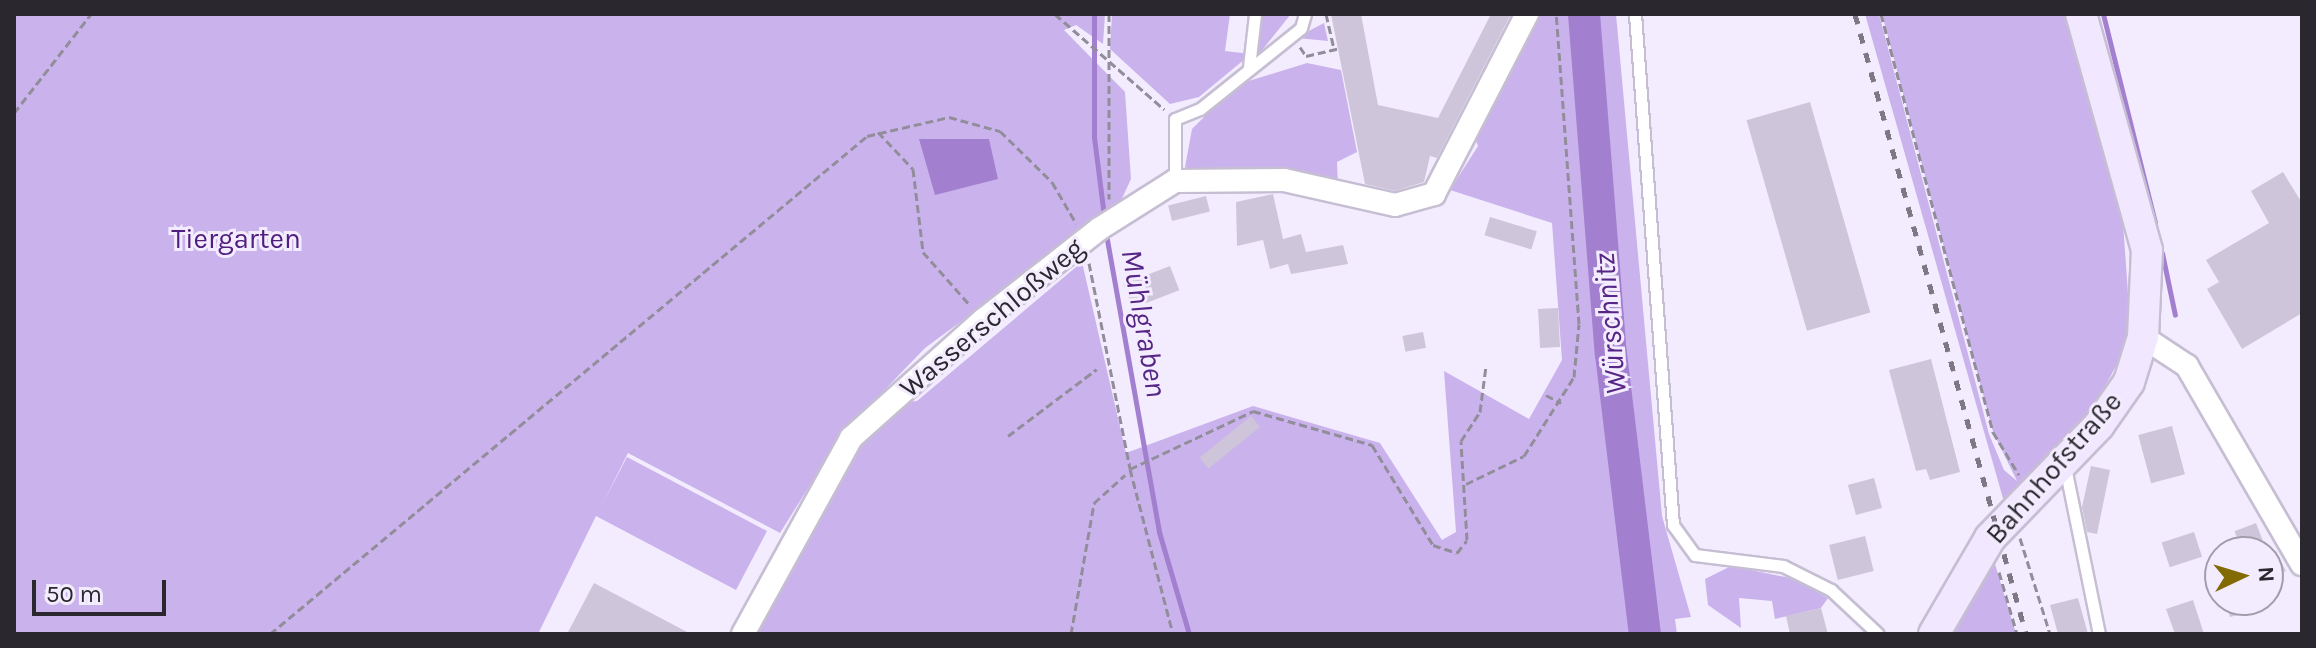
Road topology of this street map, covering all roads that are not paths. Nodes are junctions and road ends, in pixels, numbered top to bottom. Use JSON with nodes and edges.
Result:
{"nodes":[{"id":1,"x":1255,"y":14,"type":"edge"},
{"id":2,"x":1305,"y":14,"type":"edge"},
{"id":3,"x":1527,"y":14,"type":"edge"},
{"id":4,"x":1635,"y":14,"type":"edge"},
{"id":5,"x":2081,"y":14,"type":"edge"},
{"id":6,"x":1249,"y":67,"type":"junction"},
{"id":7,"x":1175,"y":181,"type":"junction"},
{"id":8,"x":2143,"y":337,"type":"junction"},
{"id":9,"x":2065,"y":462,"type":"junction"},
{"id":10,"x":2302,"y":564,"type":"edge"},
{"id":11,"x":743,"y":634,"type":"edge"},
{"id":12,"x":1878,"y":634,"type":"edge"},
{"id":13,"x":1934,"y":634,"type":"edge"},
{"id":14,"x":2099,"y":634,"type":"edge"}],
"edges":[{"from":1,"to":6,"type":"lane"},
{"from":2,"to":6,"type":"lane"},
{"from":3,"to":7,"type":"street"},
{"from":4,"to":12,"type":"lane"},
{"from":5,"to":8,"type":"main road","name":"Bahnhofstraße"},
{"from":6,"to":7,"type":"lane"},
{"from":7,"to":11,"type":"street","name":"Wasserschloßweg"},
{"from":8,"to":9,"type":"main road","name":"Bahnhofstraße"},
{"from":8,"to":10,"type":"street"},
{"from":9,"to":13,"type":"main road","name":"Bahnhofstraße"},
{"from":9,"to":14,"type":"lane"}]}
